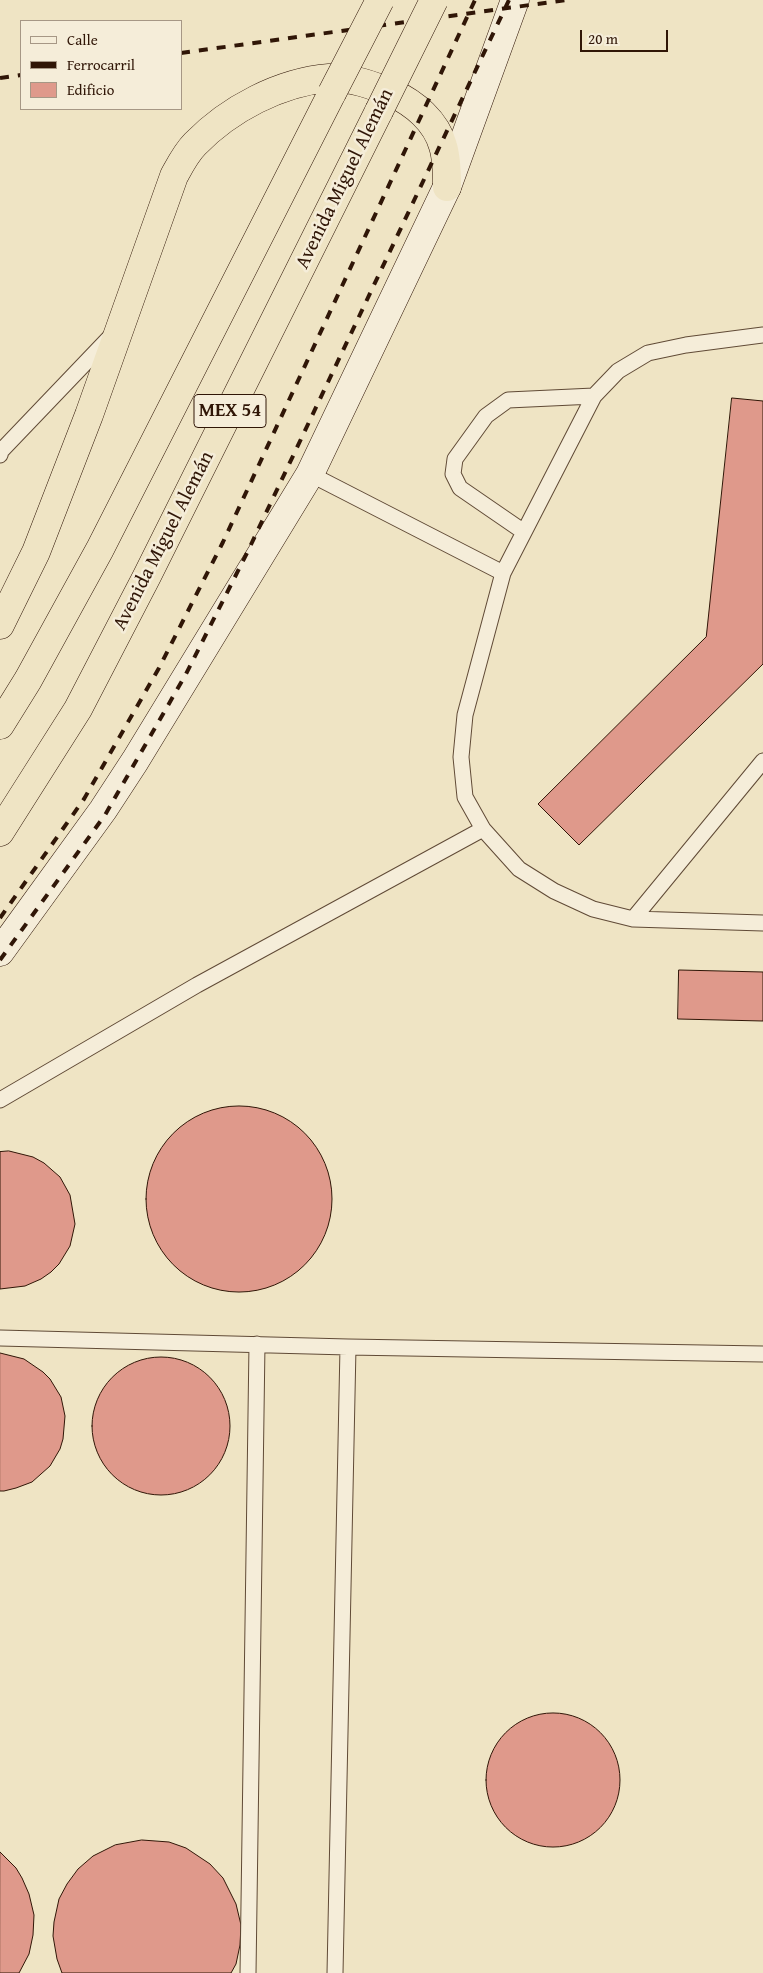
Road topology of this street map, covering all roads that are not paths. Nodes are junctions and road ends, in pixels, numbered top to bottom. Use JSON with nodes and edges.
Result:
{"nodes":[{"id":1,"x":380,"y":0,"type":"edge"},
{"id":2,"x":434,"y":0,"type":"edge"},
{"id":3,"x":515,"y":0,"type":"edge"},
{"id":4,"x":447,"y":187,"type":"junction"},
{"id":5,"x":120,"y":326,"type":"junction"},
{"id":6,"x":763,"y":335,"type":"edge"},
{"id":7,"x":594,"y":396,"type":"junction"},
{"id":8,"x":0,"y":452,"type":"edge"},
{"id":9,"x":310,"y":474,"type":"junction"},
{"id":10,"x":524,"y":532,"type":"junction"},
{"id":11,"x":503,"y":573,"type":"junction"},
{"id":12,"x":0,"y":625,"type":"edge"},
{"id":13,"x":0,"y":725,"type":"edge"},
{"id":14,"x":763,"y":761,"type":"edge"},
{"id":15,"x":483,"y":829,"type":"junction"},
{"id":16,"x":0,"y":832,"type":"edge"},
{"id":17,"x":633,"y":919,"type":"junction"},
{"id":18,"x":763,"y":923,"type":"edge"},
{"id":19,"x":0,"y":952,"type":"edge"},
{"id":20,"x":0,"y":1100,"type":"edge"},
{"id":21,"x":0,"y":1338,"type":"edge"},
{"id":22,"x":258,"y":1344,"type":"junction"},
{"id":23,"x":348,"y":1347,"type":"junction"},
{"id":24,"x":763,"y":1354,"type":"edge"},
{"id":25,"x":248,"y":1973,"type":"edge"},
{"id":26,"x":335,"y":1973,"type":"edge"}],
"edges":[{"from":1,"to":13,"type":"highway","number":"MEX 54","bridge":true},
{"from":2,"to":16,"type":"highway","name":"Avenida Miguel Alemán","number":"MEX 54","bridge":true},
{"from":3,"to":4,"type":"street"},
{"from":4,"to":5,"type":"highway"},
{"from":4,"to":9,"type":"street"},
{"from":5,"to":8,"type":"lane"},
{"from":5,"to":12,"type":"highway"},
{"from":6,"to":7,"type":"lane"},
{"from":7,"to":10,"type":"lane"},
{"from":7,"to":10,"type":"lane"},
{"from":9,"to":11,"type":"lane"},
{"from":9,"to":19,"type":"street"},
{"from":10,"to":11,"type":"lane"},
{"from":11,"to":15,"type":"lane"},
{"from":14,"to":17,"type":"lane"},
{"from":15,"to":17,"type":"lane"},
{"from":15,"to":20,"type":"lane"},
{"from":17,"to":18,"type":"lane"},
{"from":21,"to":22,"type":"lane"},
{"from":22,"to":23,"type":"lane"},
{"from":22,"to":25,"type":"lane"},
{"from":23,"to":24,"type":"lane"},
{"from":23,"to":26,"type":"lane"}]}
